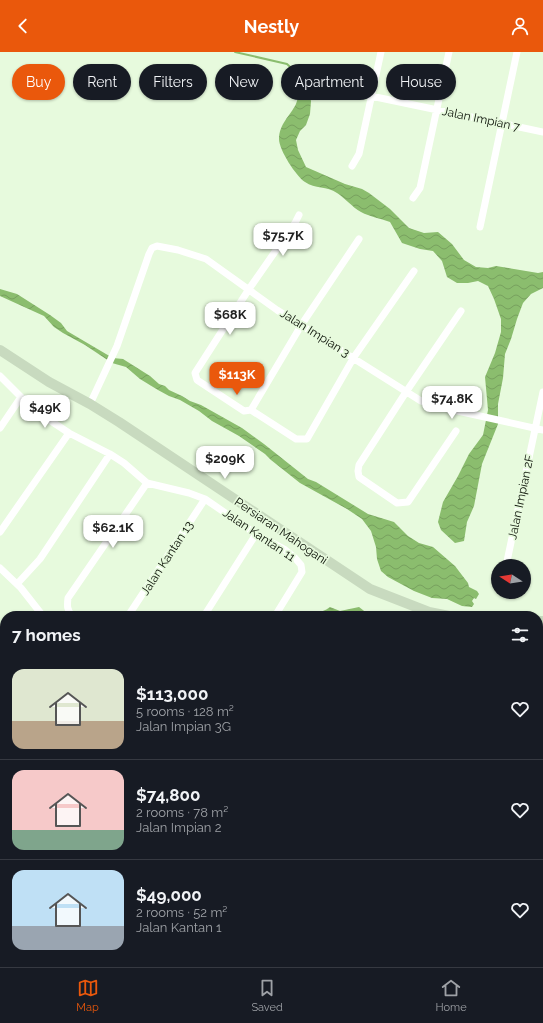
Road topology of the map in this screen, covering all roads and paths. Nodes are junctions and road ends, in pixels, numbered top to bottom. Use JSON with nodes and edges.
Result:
{"nodes":[{"id":1,"x":381,"y":52,"type":"edge"},
{"id":2,"x":449,"y":52,"type":"edge"},
{"id":3,"x":517,"y":52,"type":"edge"},
{"id":4,"x":378,"y":67,"type":"edge"},
{"id":5,"x":378,"y":97,"type":"edge"},
{"id":6,"x":371,"y":100,"type":"edge"},
{"id":7,"x":437,"y":110,"type":"junction"},
{"id":8,"x":502,"y":124,"type":"junction"},
{"id":9,"x":543,"y":132,"type":"edge"},
{"id":10,"x":352,"y":166,"type":"dead end"},
{"id":11,"x":413,"y":198,"type":"dead end"},
{"id":12,"x":298,"y":215,"type":"dead end"},
{"id":13,"x":480,"y":227,"type":"dead end"},
{"id":14,"x":359,"y":239,"type":"dead end"},
{"id":15,"x":414,"y":271,"type":"dead end"},
{"id":16,"x":249,"y":289,"type":"junction"},
{"id":17,"x":461,"y":311,"type":"dead end"},
{"id":18,"x":302,"y":324,"type":"junction"},
{"id":19,"x":0,"y":350,"type":"edge"},
{"id":20,"x":354,"y":357,"type":"junction"},
{"id":21,"x":0,"y":376,"type":"edge"},
{"id":22,"x":406,"y":392,"type":"junction"},
{"id":23,"x":543,"y":392,"type":"edge"},
{"id":24,"x":21,"y":397,"type":"junction"},
{"id":25,"x":90,"y":404,"type":"junction"},
{"id":26,"x":251,"y":410,"type":"junction"},
{"id":27,"x":0,"y":428,"type":"edge"},
{"id":28,"x":535,"y":429,"type":"junction"},
{"id":29,"x":543,"y":430,"type":"edge"},
{"id":30,"x":456,"y":431,"type":"dead end"},
{"id":31,"x":69,"y":433,"type":"junction"},
{"id":32,"x":110,"y":454,"type":"junction"},
{"id":33,"x":147,"y":483,"type":"junction"},
{"id":34,"x":205,"y":499,"type":"junction"},
{"id":35,"x":0,"y":532,"type":"edge"},
{"id":36,"x":256,"y":534,"type":"junction"},
{"id":37,"x":507,"y":559,"type":"edge"},
{"id":38,"x":0,"y":568,"type":"edge"},
{"id":39,"x":17,"y":584,"type":"junction"},
{"id":40,"x":39,"y":611,"type":"edge"},
{"id":41,"x":68,"y":611,"type":"edge"},
{"id":42,"x":131,"y":611,"type":"edge"},
{"id":43,"x":207,"y":611,"type":"edge"},
{"id":44,"x":278,"y":611,"type":"edge"},
{"id":45,"x":426,"y":611,"type":"edge"}],
"edges":[{"from":1,"to":4,"type":"street"},
{"from":2,"to":7,"type":"street"},
{"from":3,"to":8,"type":"street"},
{"from":5,"to":7,"type":"street","name":"Jalan Impian 7"},
{"from":6,"to":10,"type":"street"},
{"from":7,"to":8,"type":"street","name":"Jalan Impian 7"},
{"from":7,"to":11,"type":"street"},
{"from":8,"to":9,"type":"street","name":"Jalan Impian 7"},
{"from":8,"to":13,"type":"street"},
{"from":12,"to":16,"type":"street"},
{"from":14,"to":18,"type":"street"},
{"from":15,"to":20,"type":"street"},
{"from":16,"to":18,"type":"street","name":"Jalan Impian 3"},
{"from":16,"to":25,"type":"street","name":"Jalan Impian 3"},
{"from":16,"to":26,"type":"street"},
{"from":17,"to":22,"type":"street"},
{"from":18,"to":20,"type":"street","name":"Jalan Impian 3"},
{"from":18,"to":26,"type":"street"},
{"from":19,"to":25,"type":"main road","name":"Persiaran Mahogani"},
{"from":20,"to":22,"type":"street","name":"Jalan Impian 3"},
{"from":20,"to":26,"type":"street"},
{"from":21,"to":24,"type":"street","name":"Jalan Kantan 11"},
{"from":22,"to":28,"type":"street","name":"Jalan Impian 3"},
{"from":22,"to":30,"type":"street"},
{"from":23,"to":28,"type":"street","name":"Jalan Impian 2F"},
{"from":24,"to":27,"type":"street"},
{"from":24,"to":31,"type":"street","name":"Jalan Kantan 11"},
{"from":25,"to":45,"type":"main road","name":"Persiaran Mahogani"},
{"from":28,"to":29,"type":"street","name":"Jalan Impian 3"},
{"from":28,"to":37,"type":"street","name":"Jalan Impian 2F"},
{"from":31,"to":32,"type":"street","name":"Jalan Kantan 11"},
{"from":31,"to":35,"type":"street"},
{"from":32,"to":33,"type":"street","name":"Jalan Kantan 11"},
{"from":32,"to":39,"type":"street"},
{"from":33,"to":34,"type":"street","name":"Jalan Kantan 11"},
{"from":33,"to":41,"type":"street"},
{"from":34,"to":36,"type":"street","name":"Jalan Kantan 11"},
{"from":34,"to":42,"type":"street","name":"Jalan Kantan 13"},
{"from":36,"to":43,"type":"street"},
{"from":36,"to":44,"type":"street","name":"Jalan Kantan 11"},
{"from":38,"to":39,"type":"street"},
{"from":39,"to":40,"type":"street"}]}
